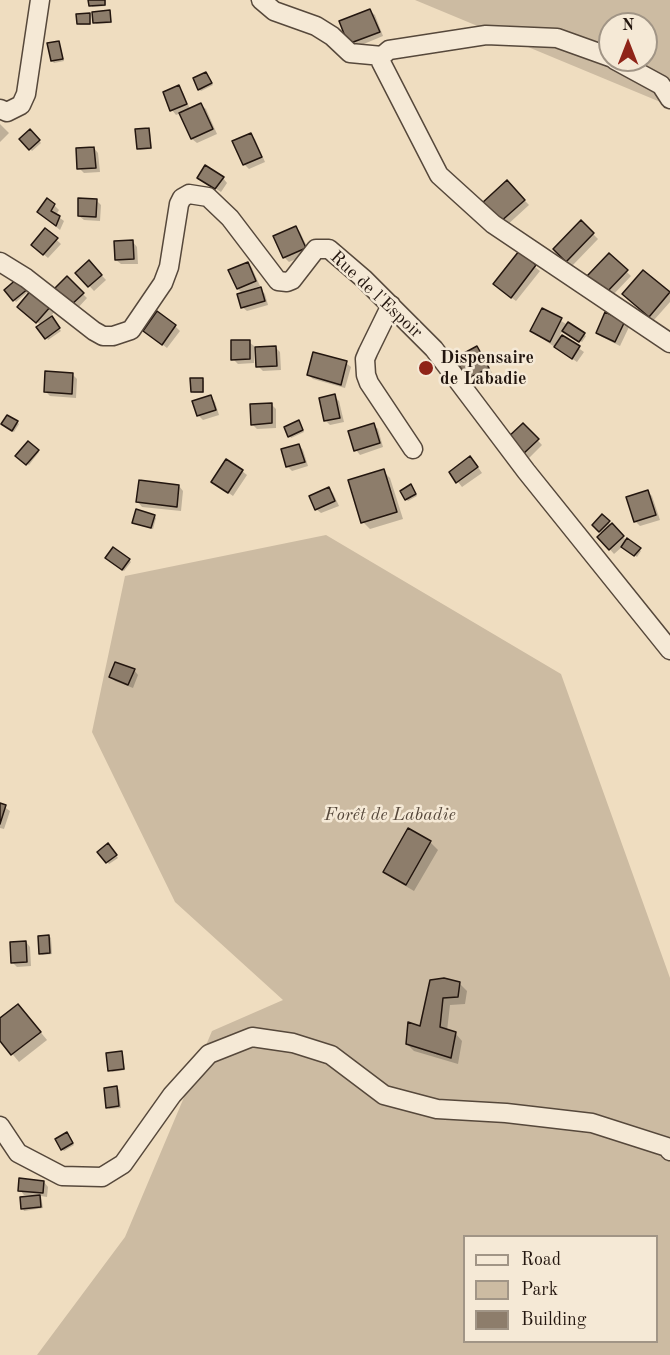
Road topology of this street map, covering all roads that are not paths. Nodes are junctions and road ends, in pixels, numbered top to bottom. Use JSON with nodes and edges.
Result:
{"nodes":[{"id":1,"x":40,"y":0,"type":"edge"},
{"id":2,"x":261,"y":0,"type":"edge"},
{"id":3,"x":598,"y":53,"type":"edge"},
{"id":4,"x":382,"y":56,"type":"junction"},
{"id":5,"x":637,"y":72,"type":"edge"},
{"id":6,"x":670,"y":99,"type":"edge"},
{"id":7,"x":0,"y":109,"type":"edge"},
{"id":8,"x":0,"y":262,"type":"edge"},
{"id":9,"x":391,"y":305,"type":"junction"},
{"id":10,"x":670,"y":343,"type":"edge"},
{"id":11,"x":413,"y":449,"type":"dead end"},
{"id":12,"x":670,"y":650,"type":"edge"},
{"id":13,"x":0,"y":1126,"type":"edge"},
{"id":14,"x":670,"y":1151,"type":"edge"}],
"edges":[{"from":1,"to":7,"type":"street"},
{"from":2,"to":4,"type":"street"},
{"from":3,"to":4,"type":"street"},
{"from":4,"to":10,"type":"street"},
{"from":5,"to":6,"type":"street"},
{"from":8,"to":9,"type":"street","name":"Rue de l'Espoir"},
{"from":9,"to":11,"type":"street"},
{"from":9,"to":12,"type":"street","name":"Rue de l'Espoir"},
{"from":13,"to":14,"type":"street"}]}
